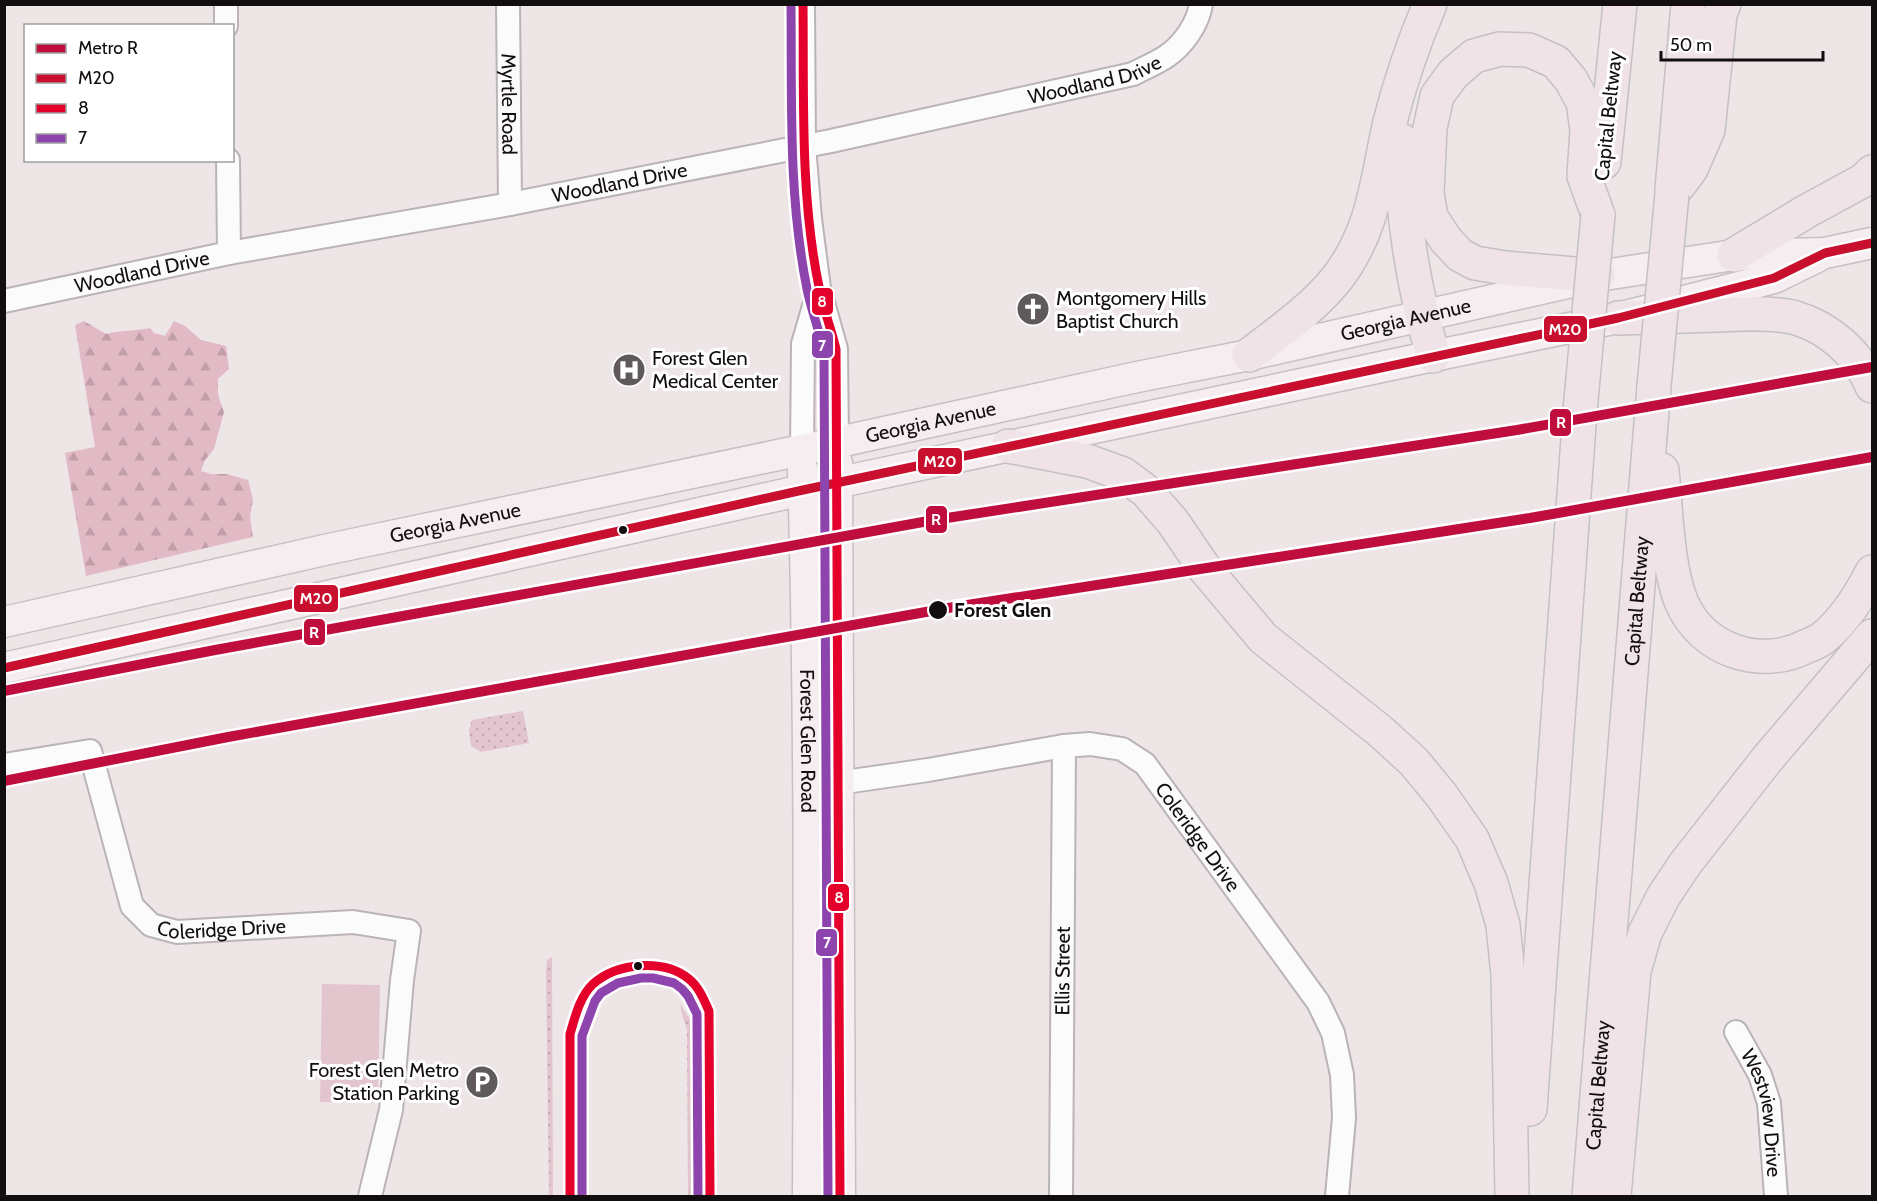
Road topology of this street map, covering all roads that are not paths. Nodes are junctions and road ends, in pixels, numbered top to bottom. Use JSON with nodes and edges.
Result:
{"nodes":[{"id":1,"x":226,"y":4,"type":"edge"},
{"id":2,"x":508,"y":4,"type":"edge"},
{"id":3,"x":803,"y":4,"type":"edge"},
{"id":4,"x":1201,"y":4,"type":"edge"},
{"id":5,"x":1430,"y":4,"type":"edge"},
{"id":6,"x":1620,"y":4,"type":"edge"},
{"id":7,"x":1688,"y":4,"type":"edge"},
{"id":8,"x":1724,"y":4,"type":"edge"},
{"id":9,"x":226,"y":24,"type":"edge"},
{"id":10,"x":1407,"y":66,"type":"junction"},
{"id":11,"x":804,"y":146,"type":"junction"},
{"id":12,"x":228,"y":162,"type":"edge"},
{"id":13,"x":1872,"y":172,"type":"edge"},
{"id":14,"x":1672,"y":194,"type":"junction"},
{"id":15,"x":510,"y":204,"type":"junction"},
{"id":16,"x":1598,"y":215,"type":"junction"},
{"id":17,"x":1872,"y":243,"type":"edge"},
{"id":18,"x":1825,"y":253,"type":"junction"},
{"id":19,"x":229,"y":254,"type":"junction"},
{"id":20,"x":1734,"y":255,"type":"junction"},
{"id":21,"x":1598,"y":276,"type":"junction"},
{"id":22,"x":819,"y":288,"type":"junction"},
{"id":23,"x":4,"y":301,"type":"edge"},
{"id":24,"x":1422,"y":316,"type":"junction"},
{"id":25,"x":1618,"y":318,"type":"junction"},
{"id":26,"x":1249,"y":355,"type":"junction"},
{"id":27,"x":1433,"y":356,"type":"junction"},
{"id":28,"x":1872,"y":386,"type":"edge"},
{"id":29,"x":1654,"y":387,"type":"junction"},
{"id":30,"x":837,"y":442,"type":"junction"},
{"id":31,"x":1008,"y":446,"type":"junction"},
{"id":32,"x":802,"y":450,"type":"junction"},
{"id":33,"x":837,"y":483,"type":"junction"},
{"id":34,"x":803,"y":490,"type":"junction"},
{"id":35,"x":1872,"y":572,"type":"edge"},
{"id":36,"x":4,"y":622,"type":"edge"},
{"id":37,"x":1872,"y":636,"type":"edge"},
{"id":38,"x":4,"y":668,"type":"edge"},
{"id":39,"x":1064,"y":746,"type":"junction"},
{"id":40,"x":4,"y":765,"type":"edge"},
{"id":41,"x":838,"y":783,"type":"junction"},
{"id":42,"x":1736,"y":1032,"type":"dead end"},
{"id":43,"x":370,"y":1197,"type":"edge"},
{"id":44,"x":808,"y":1197,"type":"edge"},
{"id":45,"x":840,"y":1197,"type":"edge"},
{"id":46,"x":1061,"y":1197,"type":"edge"},
{"id":47,"x":1337,"y":1197,"type":"edge"},
{"id":48,"x":1512,"y":1197,"type":"edge"},
{"id":49,"x":1523,"y":1197,"type":"edge"},
{"id":50,"x":1589,"y":1197,"type":"edge"},
{"id":51,"x":1614,"y":1197,"type":"edge"},
{"id":52,"x":1776,"y":1197,"type":"edge"}],
"edges":[{"from":1,"to":9,"type":"street"},
{"from":2,"to":15,"type":"street","name":"Myrtle Road"},
{"from":3,"to":11,"type":"street","name":"Forest Glen Road"},
{"from":4,"to":11,"type":"street","name":"Woodland Drive"},
{"from":5,"to":10,"type":"highway"},
{"from":6,"to":16,"type":"highway","name":"Capital Beltway"},
{"from":7,"to":14,"type":"highway","name":"Capital Beltway"},
{"from":8,"to":14,"type":"highway"},
{"from":10,"to":24,"type":"highway"},
{"from":10,"to":26,"type":"highway"},
{"from":11,"to":15,"type":"street","name":"Woodland Drive"},
{"from":11,"to":22,"type":"street","name":"Forest Glen Road"},
{"from":12,"to":19,"type":"street"},
{"from":13,"to":20,"type":"highway"},
{"from":14,"to":29,"type":"highway","name":"Capital Beltway","bridge":true},
{"from":15,"to":19,"type":"street","name":"Woodland Drive"},
{"from":16,"to":21,"type":"highway"},
{"from":16,"to":49,"type":"highway","name":"Capital Beltway","bridge":true},
{"from":17,"to":18,"type":"main road","name":"Georgia Avenue"},
{"from":18,"to":20,"type":"main road","name":"Georgia Avenue"},
{"from":18,"to":25,"type":"main road","name":"Georgia Avenue"},
{"from":19,"to":23,"type":"street","name":"Woodland Drive"},
{"from":20,"to":21,"type":"main road","name":"Georgia Avenue"},
{"from":21,"to":24,"type":"main road","name":"Georgia Avenue"},
{"from":22,"to":30,"type":"street","name":"Forest Glen Road"},
{"from":22,"to":32,"type":"street","name":"Forest Glen Road"},
{"from":24,"to":26,"type":"main road","name":"Georgia Avenue"},
{"from":24,"to":27,"type":"highway"},
{"from":25,"to":27,"type":"main road","name":"Georgia Avenue"},
{"from":25,"to":28,"type":"highway"},
{"from":26,"to":30,"type":"main road","name":"Georgia Avenue"},
{"from":27,"to":31,"type":"main road","name":"Georgia Avenue"},
{"from":29,"to":35,"type":"highway"},
{"from":29,"to":50,"type":"highway","name":"Capital Beltway"},
{"from":30,"to":32,"type":"main road","name":"Georgia Avenue"},
{"from":30,"to":33,"type":"main road","name":"Forest Glen Road"},
{"from":31,"to":33,"type":"main road","name":"Georgia Avenue"},
{"from":31,"to":48,"type":"highway"},
{"from":32,"to":34,"type":"main road","name":"Forest Glen Road"},
{"from":32,"to":36,"type":"main road","name":"Georgia Avenue"},
{"from":33,"to":34,"type":"main road","name":"Georgia Avenue"},
{"from":33,"to":41,"type":"main road","name":"Forest Glen Road"},
{"from":34,"to":38,"type":"main road","name":"Georgia Avenue"},
{"from":34,"to":44,"type":"main road","name":"Forest Glen Road"},
{"from":37,"to":51,"type":"highway"},
{"from":39,"to":41,"type":"street","name":"Coleridge Drive"},
{"from":39,"to":46,"type":"street","name":"Ellis Street"},
{"from":39,"to":47,"type":"street","name":"Coleridge Drive"},
{"from":40,"to":43,"type":"street","name":"Coleridge Drive"},
{"from":41,"to":45,"type":"main road","name":"Forest Glen Road"},
{"from":42,"to":52,"type":"street","name":"Westview Drive"}]}
